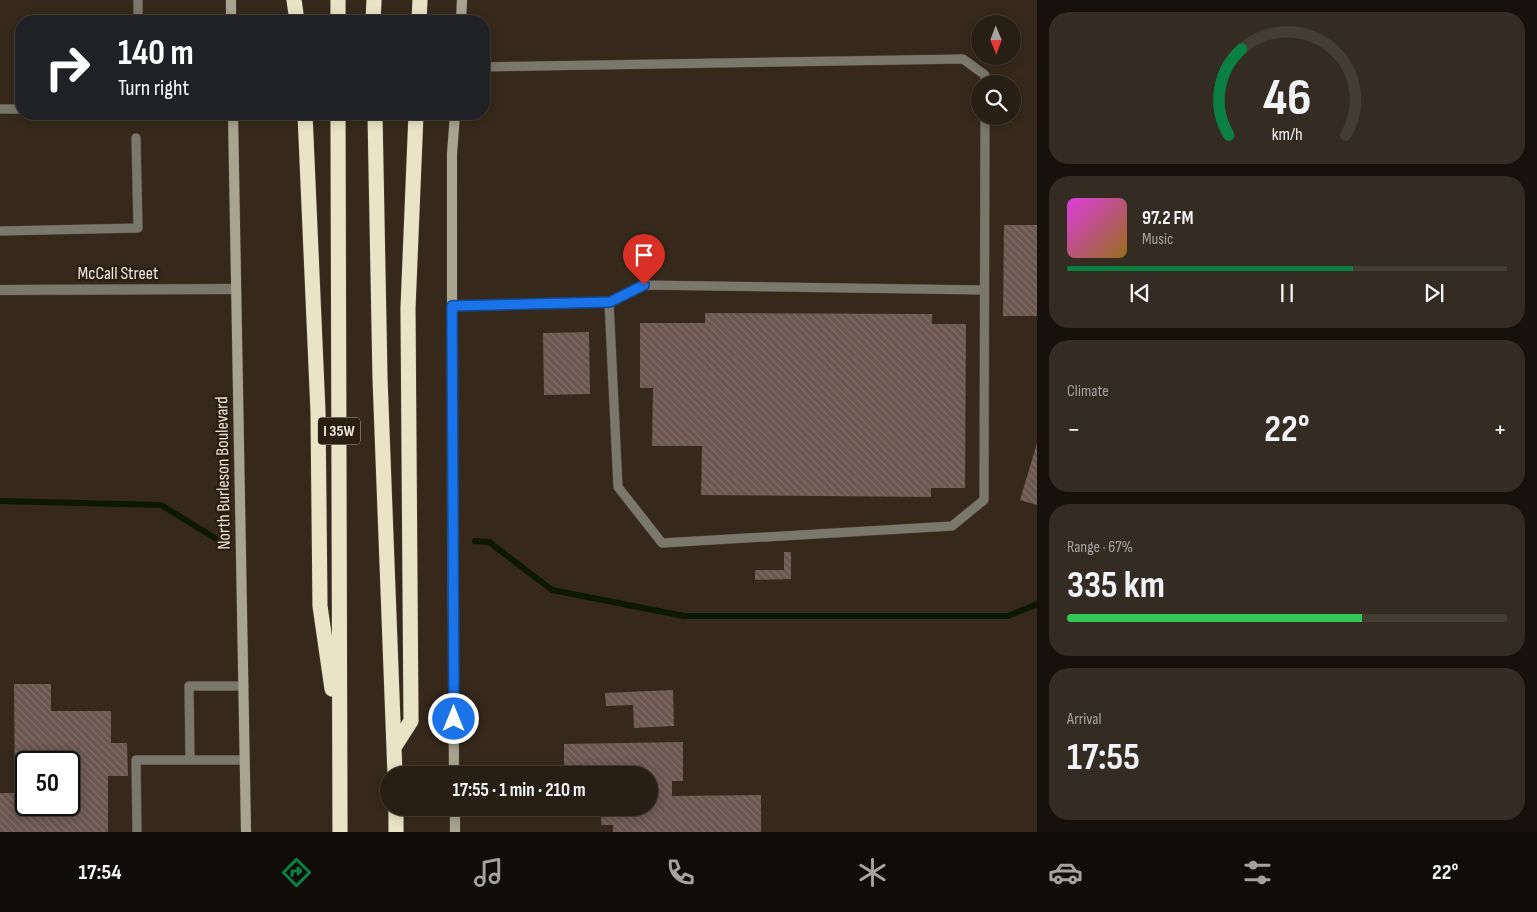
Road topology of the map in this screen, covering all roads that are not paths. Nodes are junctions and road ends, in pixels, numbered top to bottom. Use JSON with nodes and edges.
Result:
{"nodes":[{"id":1,"x":138,"y":0,"type":"edge"},
{"id":2,"x":231,"y":0,"type":"edge"},
{"id":3,"x":294,"y":0,"type":"edge"},
{"id":4,"x":338,"y":0,"type":"edge"},
{"id":5,"x":374,"y":0,"type":"edge"},
{"id":6,"x":420,"y":0,"type":"edge"},
{"id":7,"x":462,"y":0,"type":"edge"},
{"id":8,"x":138,"y":15,"type":"edge"},
{"id":9,"x":231,"y":15,"type":"edge"},
{"id":10,"x":295,"y":15,"type":"edge"},
{"id":11,"x":338,"y":15,"type":"edge"},
{"id":12,"x":373,"y":15,"type":"edge"},
{"id":13,"x":420,"y":15,"type":"edge"},
{"id":14,"x":461,"y":15,"type":"edge"},
{"id":15,"x":490,"y":67,"type":"edge"},
{"id":16,"x":985,"y":75,"type":"edge"},
{"id":17,"x":0,"y":109,"type":"edge"},
{"id":18,"x":15,"y":109,"type":"edge"},
{"id":19,"x":233,"y":120,"type":"edge"},
{"id":20,"x":305,"y":120,"type":"edge"},
{"id":21,"x":338,"y":120,"type":"edge"},
{"id":22,"x":374,"y":120,"type":"edge"},
{"id":23,"x":416,"y":120,"type":"edge"},
{"id":24,"x":455,"y":120,"type":"edge"},
{"id":25,"x":984,"y":125,"type":"edge"},
{"id":26,"x":136,"y":138,"type":"dead end"},
{"id":27,"x":0,"y":232,"type":"edge"},
{"id":28,"x":236,"y":289,"type":"junction"},
{"id":29,"x":0,"y":290,"type":"edge"},
{"id":30,"x":984,"y":290,"type":"junction"},
{"id":31,"x":610,"y":302,"type":"junction"},
{"id":32,"x":452,"y":306,"type":"junction"},
{"id":33,"x":244,"y":686,"type":"junction"},
{"id":34,"x":395,"y":746,"type":"junction"},
{"id":35,"x":340,"y":748,"type":"junction"},
{"id":36,"x":190,"y":760,"type":"junction"},
{"id":37,"x":245,"y":760,"type":"junction"},
{"id":38,"x":396,"y":766,"type":"edge"},
{"id":39,"x":454,"y":766,"type":"edge"},
{"id":40,"x":396,"y":816,"type":"edge"},
{"id":41,"x":455,"y":816,"type":"edge"},
{"id":42,"x":137,"y":832,"type":"edge"},
{"id":43,"x":246,"y":832,"type":"edge"},
{"id":44,"x":340,"y":832,"type":"edge"},
{"id":45,"x":396,"y":832,"type":"edge"},
{"id":46,"x":455,"y":832,"type":"edge"}],
"edges":[{"from":1,"to":8,"type":"lane"},
{"from":2,"to":9,"type":"main road"},
{"from":3,"to":10,"type":"highway"},
{"from":4,"to":11,"type":"highway"},
{"from":5,"to":12,"type":"highway"},
{"from":6,"to":13,"type":"highway"},
{"from":7,"to":14,"type":"main road"},
{"from":15,"to":16,"type":"lane"},
{"from":17,"to":18,"type":"lane"},
{"from":19,"to":28,"type":"main road","name":"North Burleson Boulevard"},
{"from":20,"to":35,"type":"highway"},
{"from":21,"to":35,"type":"highway","number":"I 35W"},
{"from":22,"to":34,"type":"highway","number":"I 35W"},
{"from":23,"to":34,"type":"highway"},
{"from":24,"to":32,"type":"main road"},
{"from":25,"to":30,"type":"lane"},
{"from":26,"to":27,"type":"lane"},
{"from":28,"to":29,"type":"street","name":"McCall Street"},
{"from":28,"to":33,"type":"main road","name":"North Burleson Boulevard"},
{"from":30,"to":31,"type":"lane"},
{"from":30,"to":31,"type":"lane"},
{"from":31,"to":32,"type":"lane"},
{"from":32,"to":39,"type":"main road"},
{"from":33,"to":36,"type":"lane"},
{"from":33,"to":37,"type":"main road","name":"North Burleson Boulevard"},
{"from":34,"to":38,"type":"highway","number":"I 35W"},
{"from":35,"to":44,"type":"highway","number":"I 35W"},
{"from":36,"to":37,"type":"lane"},
{"from":36,"to":42,"type":"lane"},
{"from":37,"to":43,"type":"main road","name":"North Burleson Boulevard"},
{"from":40,"to":45,"type":"highway"},
{"from":41,"to":46,"type":"main road"}]}
